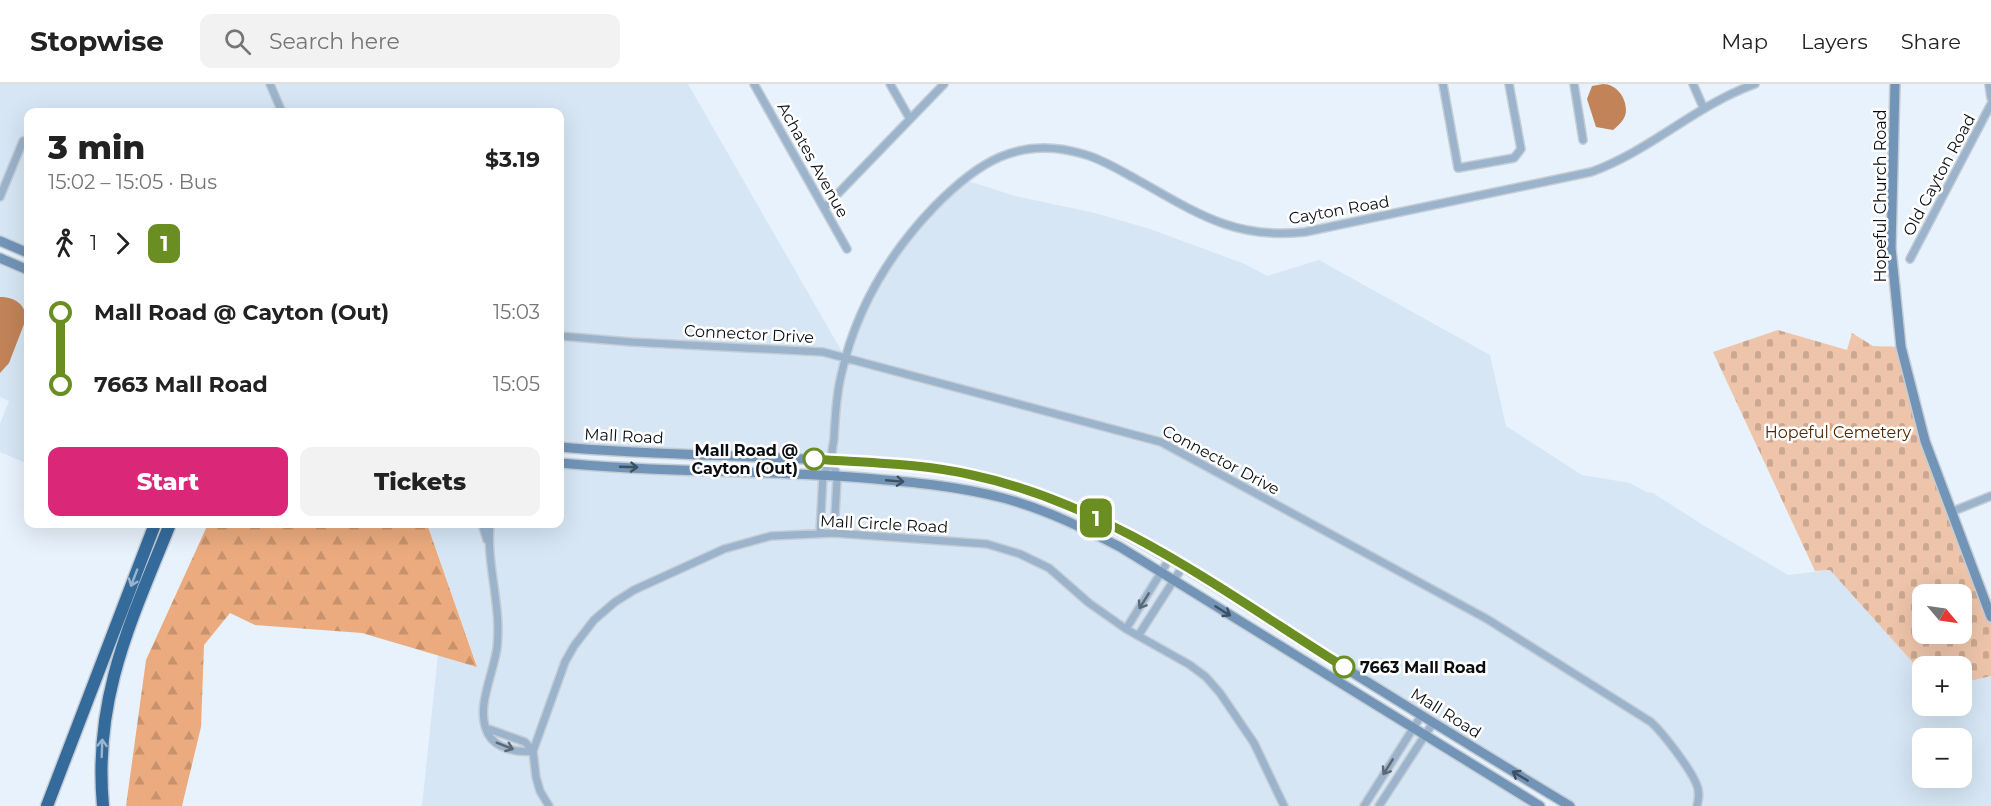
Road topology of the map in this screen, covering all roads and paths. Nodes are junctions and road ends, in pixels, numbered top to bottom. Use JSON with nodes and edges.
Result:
{"nodes":[{"id":1,"x":270,"y":84,"type":"edge"},
{"id":2,"x":754,"y":84,"type":"edge"},
{"id":3,"x":890,"y":84,"type":"edge"},
{"id":4,"x":944,"y":84,"type":"edge"},
{"id":5,"x":1443,"y":84,"type":"edge"},
{"id":6,"x":1509,"y":84,"type":"edge"},
{"id":7,"x":1574,"y":84,"type":"edge"},
{"id":8,"x":1693,"y":84,"type":"edge"},
{"id":9,"x":1755,"y":84,"type":"edge"},
{"id":10,"x":1895,"y":84,"type":"edge"},
{"id":11,"x":1989,"y":84,"type":"edge"},
{"id":12,"x":1991,"y":98,"type":"edge"},
{"id":13,"x":1991,"y":104,"type":"edge"},
{"id":14,"x":280,"y":108,"type":"edge"},
{"id":15,"x":1704,"y":109,"type":"junction"},
{"id":16,"x":910,"y":119,"type":"junction"},
{"id":17,"x":1583,"y":140,"type":"dead end"},
{"id":18,"x":24,"y":141,"type":"edge"},
{"id":19,"x":0,"y":197,"type":"edge"},
{"id":20,"x":824,"y":208,"type":"junction"},
{"id":21,"x":0,"y":241,"type":"edge"},
{"id":22,"x":847,"y":249,"type":"dead end"},
{"id":23,"x":24,"y":251,"type":"edge"},
{"id":24,"x":0,"y":258,"type":"edge"},
{"id":25,"x":1910,"y":259,"type":"dead end"},
{"id":26,"x":24,"y":268,"type":"edge"},
{"id":27,"x":564,"y":336,"type":"edge"},
{"id":28,"x":845,"y":357,"type":"junction"},
{"id":29,"x":564,"y":447,"type":"edge"},
{"id":30,"x":832,"y":460,"type":"junction"},
{"id":31,"x":564,"y":463,"type":"edge"},
{"id":32,"x":823,"y":475,"type":"junction"},
{"id":33,"x":837,"y":476,"type":"junction"},
{"id":34,"x":1991,"y":496,"type":"edge"},
{"id":35,"x":1951,"y":512,"type":"junction"},
{"id":36,"x":153,"y":528,"type":"edge"},
{"id":37,"x":168,"y":528,"type":"edge"},
{"id":38,"x":483,"y":528,"type":"edge"},
{"id":39,"x":490,"y":528,"type":"edge"},
{"id":40,"x":820,"y":533,"type":"junction"},
{"id":41,"x":834,"y":533,"type":"junction"},
{"id":42,"x":488,"y":543,"type":"junction"},
{"id":43,"x":1170,"y":558,"type":"junction"},
{"id":44,"x":1183,"y":566,"type":"junction"},
{"id":45,"x":1161,"y":573,"type":"junction"},
{"id":46,"x":1173,"y":580,"type":"junction"},
{"id":47,"x":1991,"y":617,"type":"edge"},
{"id":48,"x":1126,"y":629,"type":"junction"},
{"id":49,"x":1138,"y":636,"type":"junction"},
{"id":50,"x":1421,"y":716,"type":"junction"},
{"id":51,"x":1433,"y":723,"type":"junction"},
{"id":52,"x":1413,"y":729,"type":"junction"},
{"id":53,"x":1425,"y":736,"type":"junction"},
{"id":54,"x":533,"y":751,"type":"junction"},
{"id":55,"x":47,"y":806,"type":"edge"},
{"id":56,"x":103,"y":806,"type":"edge"},
{"id":57,"x":549,"y":806,"type":"edge"},
{"id":58,"x":1284,"y":806,"type":"edge"},
{"id":59,"x":1364,"y":806,"type":"edge"},
{"id":60,"x":1379,"y":806,"type":"edge"},
{"id":61,"x":1540,"y":806,"type":"edge"},
{"id":62,"x":1570,"y":806,"type":"edge"},
{"id":63,"x":1697,"y":806,"type":"edge"}],
"edges":[{"from":1,"to":14,"type":"street"},
{"from":2,"to":20,"type":"street","name":"Achates Avenue"},
{"from":3,"to":16,"type":"street"},
{"from":4,"to":16,"type":"street"},
{"from":5,"to":6,"type":"street"},
{"from":7,"to":17,"type":"street"},
{"from":8,"to":15,"type":"street"},
{"from":9,"to":15,"type":"street","name":"Cayton Road"},
{"from":10,"to":35,"type":"main road","name":"Hopeful Church Road"},
{"from":11,"to":12,"type":"street"},
{"from":13,"to":25,"type":"street","name":"Old Cayton Road"},
{"from":15,"to":28,"type":"street","name":"Cayton Road"},
{"from":16,"to":20,"type":"street"},
{"from":18,"to":19,"type":"street"},
{"from":20,"to":22,"type":"street","name":"Achates Avenue"},
{"from":21,"to":23,"type":"main road"},
{"from":24,"to":26,"type":"main road"},
{"from":27,"to":28,"type":"street","name":"Connector Drive"},
{"from":28,"to":30,"type":"street","name":"Cayton Road"},
{"from":28,"to":63,"type":"street","name":"Connector Drive"},
{"from":29,"to":30,"type":"main road","name":"Mall Road"},
{"from":30,"to":32,"type":"street"},
{"from":30,"to":33,"type":"street"},
{"from":30,"to":43,"type":"main road","name":"Mall Road"},
{"from":31,"to":32,"type":"main road","name":"Mall Road","one_way":true},
{"from":32,"to":33,"type":"main road","name":"Mall Road"},
{"from":32,"to":40,"type":"street"},
{"from":33,"to":41,"type":"street"},
{"from":33,"to":45,"type":"main road","name":"Mall Road","one_way":true},
{"from":34,"to":35,"type":"street"},
{"from":35,"to":47,"type":"main road","name":"Hopeful Church Road"},
{"from":36,"to":55,"type":"highway","one_way":true},
{"from":56,"to":37,"type":"highway","one_way":true},
{"from":38,"to":42,"type":"street"},
{"from":39,"to":42,"type":"street"},
{"from":40,"to":41,"type":"street","name":"Mall Circle Road"},
{"from":40,"to":54,"type":"street","name":"Mall Circle Road"},
{"from":41,"to":48,"type":"street","name":"Mall Circle Road"},
{"from":42,"to":54,"type":"street"},
{"from":43,"to":44,"type":"main road","name":"Mall Road"},
{"from":43,"to":45,"type":"street"},
{"from":44,"to":46,"type":"street"},
{"from":44,"to":50,"type":"main road","name":"Mall Road"},
{"from":45,"to":46,"type":"main road","name":"Mall Road"},
{"from":45,"to":48,"type":"street","one_way":true},
{"from":46,"to":49,"type":"street"},
{"from":46,"to":52,"type":"main road","name":"Mall Road","one_way":true},
{"from":48,"to":49,"type":"street","name":"Mall Circle Road"},
{"from":49,"to":58,"type":"street","name":"Mall Circle Road"},
{"from":50,"to":51,"type":"main road","name":"Mall Road"},
{"from":50,"to":52,"type":"street"},
{"from":51,"to":53,"type":"street"},
{"from":62,"to":51,"type":"main road","name":"Mall Road","one_way":true},
{"from":52,"to":53,"type":"main road","name":"Mall Road"},
{"from":52,"to":59,"type":"street","one_way":true},
{"from":53,"to":60,"type":"street"},
{"from":53,"to":61,"type":"main road","name":"Mall Road"},
{"from":54,"to":57,"type":"street","name":"Mall Circle Road"}]}
